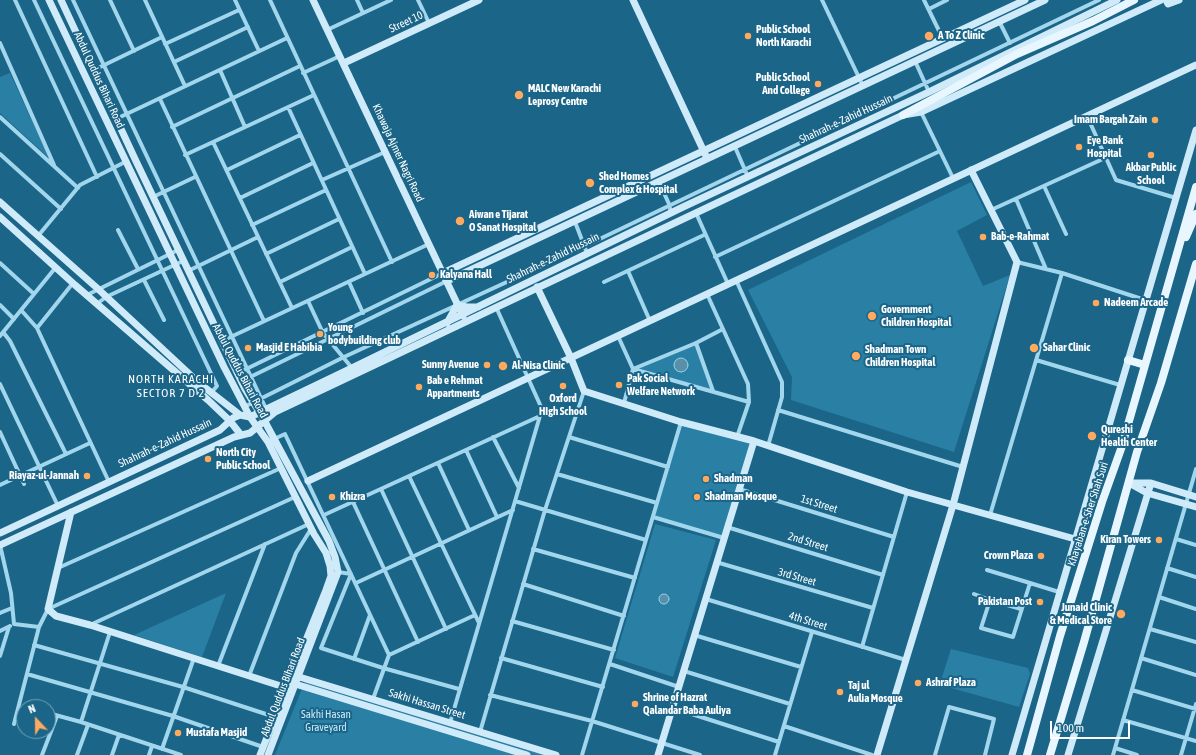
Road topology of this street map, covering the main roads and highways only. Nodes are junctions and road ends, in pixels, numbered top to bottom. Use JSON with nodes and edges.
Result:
{"nodes":[{"id":1,"x":1134,"y":0,"type":"edge"},
{"id":2,"x":904,"y":115,"type":"road end"},
{"id":3,"x":1196,"y":187,"type":"edge"},
{"id":4,"x":1196,"y":214,"type":"edge"},
{"id":5,"x":1179,"y":252,"type":"junction"},
{"id":6,"x":1196,"y":264,"type":"edge"},
{"id":7,"x":1128,"y":360,"type":"road end"},
{"id":8,"x":1145,"y":365,"type":"junction"},
{"id":9,"x":1028,"y":755,"type":"edge"},
{"id":10,"x":1050,"y":755,"type":"edge"}],
"edges":[{"from":1,"to":2,"type":"main road"},
{"from":3,"to":5,"type":"main road","name":"Khayaban-e-Sher Shah Suri"},
{"from":4,"to":5,"type":"main road"},
{"from":5,"to":8,"type":"main road","name":"Khayaban-e-Sher Shah Suri"},
{"from":6,"to":10,"type":"main road"},
{"from":7,"to":8,"type":"main road"},
{"from":8,"to":9,"type":"main road","name":"Khayaban-e-Sher Shah Suri"}]}
